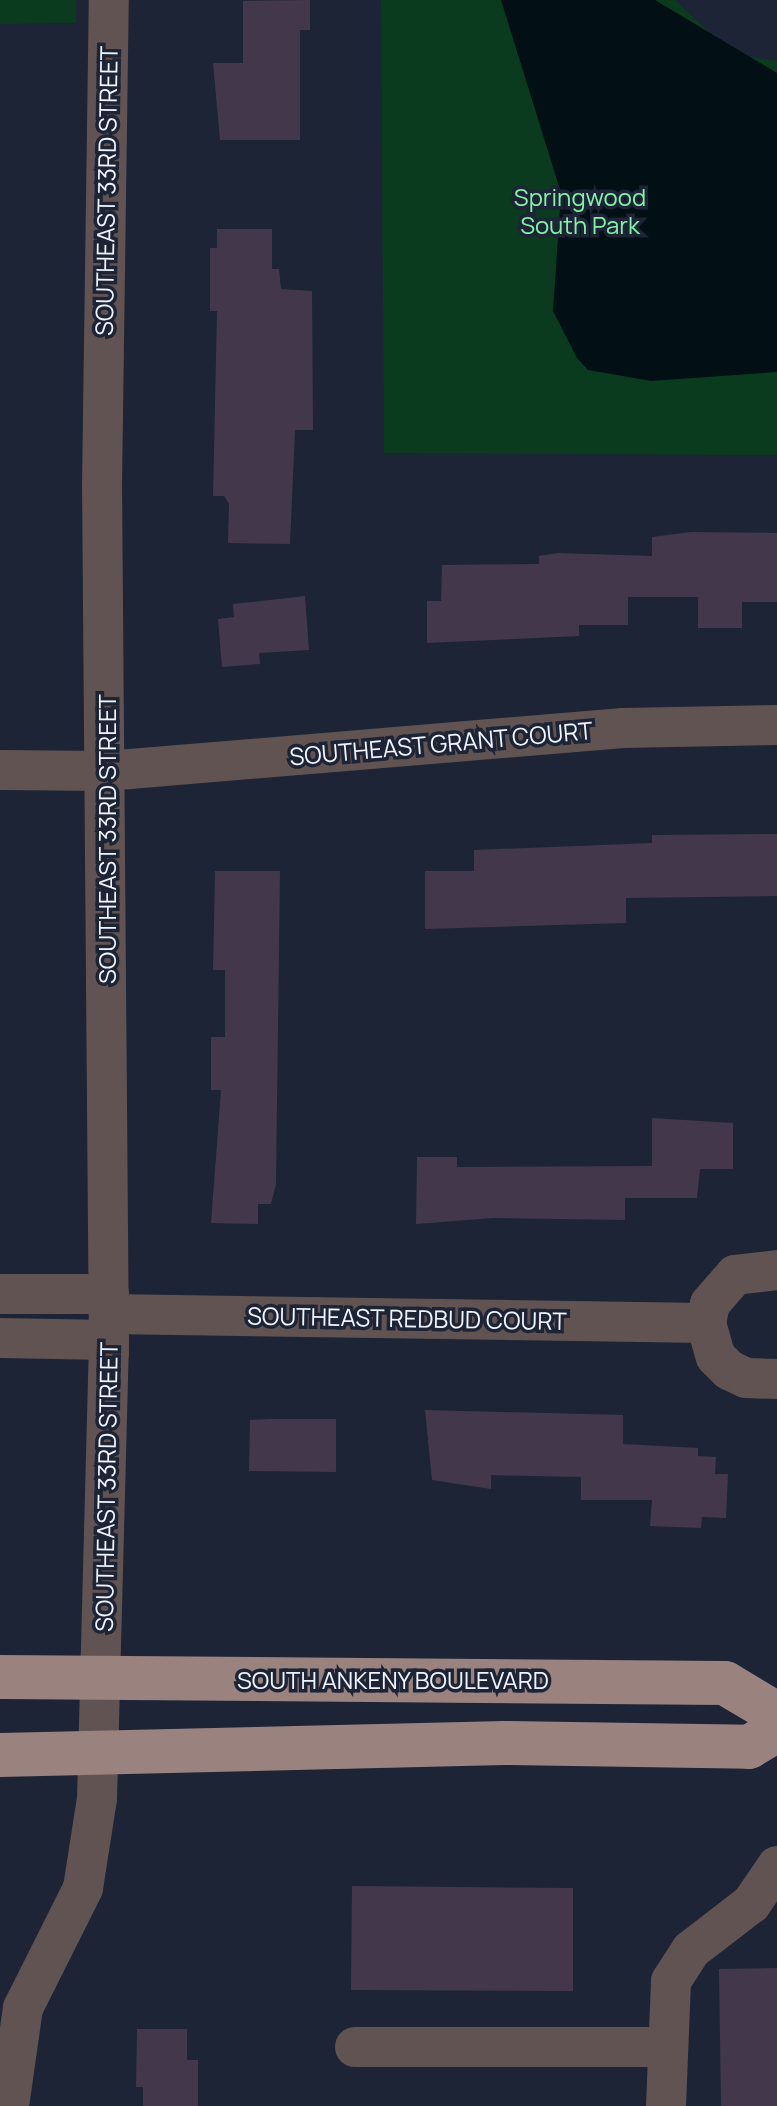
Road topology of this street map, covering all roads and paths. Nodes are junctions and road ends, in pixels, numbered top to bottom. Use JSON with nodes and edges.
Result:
{"nodes":[{"id":1,"x":109,"y":0,"type":"edge"},
{"id":2,"x":777,"y":725,"type":"edge"},
{"id":3,"x":0,"y":770,"type":"edge"},
{"id":4,"x":106,"y":771,"type":"junction"},
{"id":5,"x":777,"y":1270,"type":"edge"},
{"id":6,"x":0,"y":1294,"type":"edge"},
{"id":7,"x":109,"y":1316,"type":"junction"},
{"id":8,"x":706,"y":1323,"type":"junction"},
{"id":9,"x":0,"y":1338,"type":"edge"},
{"id":10,"x":777,"y":1379,"type":"edge"},
{"id":11,"x":0,"y":1677,"type":"edge"},
{"id":12,"x":102,"y":1678,"type":"junction"},
{"id":13,"x":777,"y":1714,"type":"edge"},
{"id":14,"x":777,"y":1730,"type":"edge"},
{"id":15,"x":0,"y":1755,"type":"edge"},
{"id":16,"x":99,"y":1755,"type":"junction"},
{"id":17,"x":777,"y":1866,"type":"edge"},
{"id":18,"x":355,"y":2047,"type":"dead end"},
{"id":19,"x":666,"y":2047,"type":"junction"},
{"id":20,"x":9,"y":2106,"type":"edge"},
{"id":21,"x":666,"y":2106,"type":"edge"}],
"edges":[{"from":1,"to":4,"type":"street","name":"SOUTHEAST 33RD STREET"},
{"from":2,"to":4,"type":"street","name":"SOUTHEAST GRANT COURT"},
{"from":3,"to":4,"type":"street","name":"SOUTHEAST GRANT COURT"},
{"from":4,"to":7,"type":"street","name":"SOUTHEAST 33RD STREET"},
{"from":5,"to":8,"type":"street"},
{"from":6,"to":7,"type":"street"},
{"from":7,"to":8,"type":"street","name":"SOUTHEAST REDBUD COURT"},
{"from":7,"to":9,"type":"street"},
{"from":7,"to":12,"type":"street","name":"SOUTHEAST 33RD STREET"},
{"from":8,"to":10,"type":"street"},
{"from":11,"to":12,"type":"main road","name":"SOUTH ANKENY BOULEVARD"},
{"from":12,"to":13,"type":"main road","name":"SOUTH ANKENY BOULEVARD"},
{"from":12,"to":16,"type":"street","name":"SOUTHEAST 33RD STREET"},
{"from":14,"to":16,"type":"main road"},
{"from":15,"to":16,"type":"main road"},
{"from":16,"to":20,"type":"street","name":"SOUTHEAST 33RD STREET"},
{"from":17,"to":19,"type":"street"},
{"from":18,"to":19,"type":"street"},
{"from":19,"to":21,"type":"street"}]}
